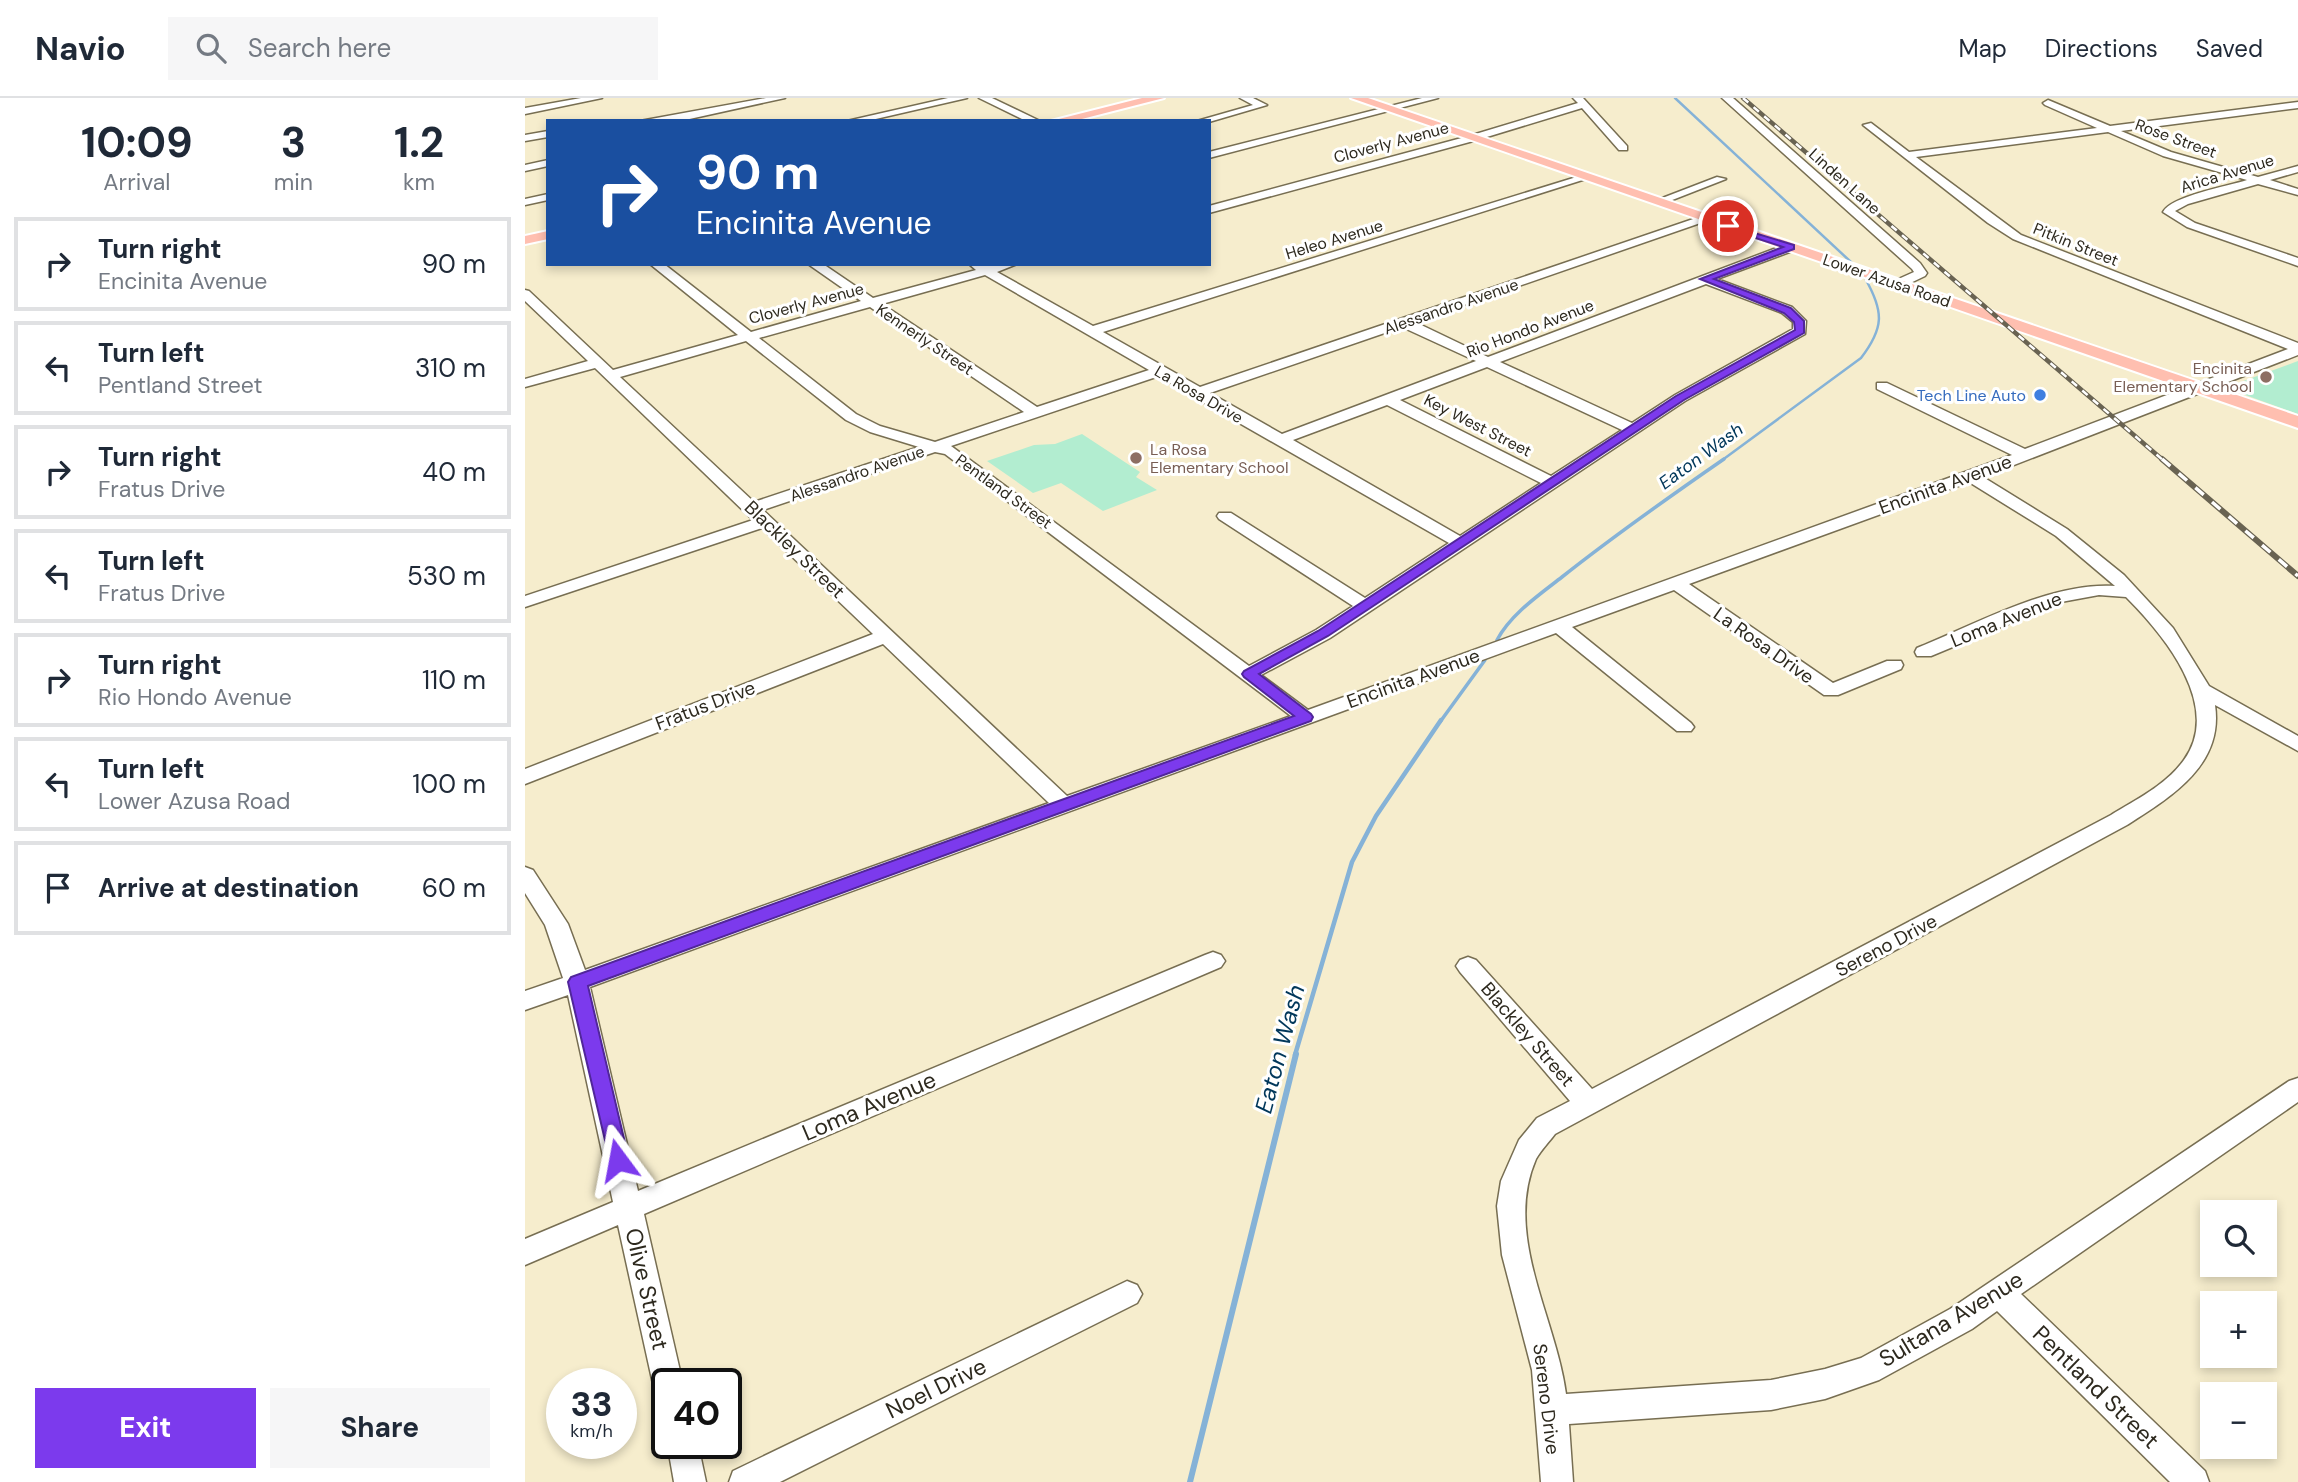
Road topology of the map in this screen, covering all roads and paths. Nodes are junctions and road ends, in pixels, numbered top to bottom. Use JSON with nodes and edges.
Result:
{"nodes":[{"id":1,"x":597,"y":98,"type":"edge"},
{"id":2,"x":780,"y":98,"type":"edge"},
{"id":3,"x":962,"y":98,"type":"edge"},
{"id":4,"x":984,"y":98,"type":"edge"},
{"id":5,"x":1158,"y":98,"type":"edge"},
{"id":6,"x":1245,"y":98,"type":"edge"},
{"id":7,"x":1357,"y":98,"type":"edge"},
{"id":8,"x":1433,"y":98,"type":"edge"},
{"id":9,"x":1727,"y":98,"type":"edge"},
{"id":10,"x":1580,"y":101,"type":"edge"},
{"id":11,"x":2048,"y":103,"type":"dead end"},
{"id":12,"x":701,"y":105,"type":"dead end"},
{"id":13,"x":2298,"y":105,"type":"edge"},
{"id":14,"x":1390,"y":109,"type":"junction"},
{"id":15,"x":525,"y":111,"type":"edge"},
{"id":16,"x":712,"y":111,"type":"junction"},
{"id":17,"x":658,"y":119,"type":"edge"},
{"id":18,"x":725,"y":119,"type":"edge"},
{"id":19,"x":862,"y":119,"type":"edge"},
{"id":20,"x":1031,"y":119,"type":"edge"},
{"id":21,"x":1066,"y":119,"type":"edge"},
{"id":22,"x":1210,"y":119,"type":"edge"},
{"id":23,"x":1868,"y":125,"type":"dead end"},
{"id":24,"x":2110,"y":130,"type":"junction"},
{"id":25,"x":546,"y":134,"type":"edge"},
{"id":26,"x":525,"y":138,"type":"edge"},
{"id":27,"x":1473,"y":138,"type":"junction"},
{"id":28,"x":1623,"y":148,"type":"dead end"},
{"id":29,"x":1211,"y":154,"type":"edge"},
{"id":30,"x":1908,"y":155,"type":"junction"},
{"id":31,"x":546,"y":163,"type":"edge"},
{"id":32,"x":525,"y":168,"type":"edge"},
{"id":33,"x":2298,"y":169,"type":"edge"},
{"id":34,"x":1587,"y":177,"type":"junction"},
{"id":35,"x":1721,"y":179,"type":"dead end"},
{"id":36,"x":2259,"y":182,"type":"junction"},
{"id":37,"x":2298,"y":192,"type":"edge"},
{"id":38,"x":546,"y":197,"type":"edge"},
{"id":39,"x":525,"y":202,"type":"edge"},
{"id":40,"x":1658,"y":202,"type":"junction"},
{"id":41,"x":1211,"y":209,"type":"edge"},
{"id":42,"x":1705,"y":218,"type":"junction"},
{"id":43,"x":546,"y":235,"type":"edge"},
{"id":44,"x":525,"y":240,"type":"edge"},
{"id":45,"x":1791,"y":247,"type":"junction"},
{"id":46,"x":2298,"y":262,"type":"edge"},
{"id":47,"x":1842,"y":264,"type":"joint"},
{"id":48,"x":659,"y":266,"type":"edge"},
{"id":49,"x":817,"y":266,"type":"edge"},
{"id":50,"x":981,"y":268,"type":"edge"},
{"id":51,"x":1874,"y":276,"type":"joint"},
{"id":52,"x":1705,"y":279,"type":"junction"},
{"id":53,"x":1898,"y":284,"type":"junction"},
{"id":54,"x":525,"y":294,"type":"edge"},
{"id":55,"x":871,"y":303,"type":"junction"},
{"id":56,"x":1403,"y":322,"type":"junction"},
{"id":57,"x":1091,"y":331,"type":"junction"},
{"id":58,"x":748,"y":337,"type":"junction"},
{"id":59,"x":2298,"y":349,"type":"edge"},
{"id":60,"x":1488,"y":362,"type":"junction"},
{"id":61,"x":603,"y":369,"type":"junction"},
{"id":62,"x":1159,"y":371,"type":"junction"},
{"id":63,"x":525,"y":383,"type":"edge"},
{"id":64,"x":1882,"y":386,"type":"dead end"},
{"id":65,"x":2199,"y":388,"type":"junction"},
{"id":66,"x":1197,"y":393,"type":"junction"},
{"id":67,"x":1389,"y":400,"type":"junction"},
{"id":68,"x":1036,"y":413,"type":"junction"},
{"id":69,"x":2298,"y":422,"type":"edge"},
{"id":70,"x":1632,"y":429,"type":"junction"},
{"id":71,"x":1280,"y":440,"type":"junction"},
{"id":72,"x":937,"y":446,"type":"junction"},
{"id":73,"x":2025,"y":455,"type":"junction"},
{"id":74,"x":1970,"y":475,"type":"junction"},
{"id":75,"x":1551,"y":482,"type":"junction"},
{"id":76,"x":753,"y":508,"type":"junction"},
{"id":77,"x":1225,"y":516,"type":"dead end"},
{"id":78,"x":766,"y":521,"type":"junction"},
{"id":79,"x":1461,"y":543,"type":"junction"},
{"id":80,"x":1677,"y":584,"type":"junction"},
{"id":81,"x":2131,"y":592,"type":"junction"},
{"id":82,"x":525,"y":602,"type":"edge"},
{"id":83,"x":1365,"y":606,"type":"junction"},
{"id":84,"x":1559,"y":626,"type":"junction"},
{"id":85,"x":886,"y":636,"type":"junction"},
{"id":86,"x":1924,"y":652,"type":"dead end"},
{"id":87,"x":1893,"y":665,"type":"dead end"},
{"id":88,"x":1249,"y":674,"type":"junction"},
{"id":89,"x":2203,"y":691,"type":"junction"},
{"id":90,"x":1305,"y":717,"type":"junction"},
{"id":91,"x":1684,"y":727,"type":"dead end"},
{"id":92,"x":2298,"y":745,"type":"edge"},
{"id":93,"x":525,"y":777,"type":"edge"},
{"id":94,"x":1064,"y":805,"type":"junction"},
{"id":95,"x":525,"y":875,"type":"edge"},
{"id":96,"x":1213,"y":961,"type":"dead end"},
{"id":97,"x":1468,"y":966,"type":"dead end"},
{"id":98,"x":577,"y":982,"type":"junction"},
{"id":99,"x":525,"y":1001,"type":"edge"},
{"id":100,"x":2298,"y":1088,"type":"edge"},
{"id":101,"x":1587,"y":1102,"type":"junction"},
{"id":102,"x":629,"y":1208,"type":"junction"},
{"id":103,"x":525,"y":1252,"type":"edge"},
{"id":104,"x":1999,"y":1293,"type":"junction"},
{"id":105,"x":1127,"y":1294,"type":"dead end"},
{"id":106,"x":664,"y":1368,"type":"edge"},
{"id":107,"x":1552,"y":1410,"type":"junction"},
{"id":108,"x":685,"y":1459,"type":"edge"},
{"id":109,"x":690,"y":1482,"type":"edge"},
{"id":110,"x":745,"y":1482,"type":"edge"},
{"id":111,"x":1557,"y":1482,"type":"edge"},
{"id":112,"x":2193,"y":1482,"type":"edge"}],
"edges":[{"from":1,"to":15,"type":"street"},
{"from":2,"to":16,"type":"street"},
{"from":3,"to":19,"type":"street"},
{"from":4,"to":20,"type":"street"},
{"from":5,"to":21,"type":"main road"},
{"from":6,"to":22,"type":"street"},
{"from":7,"to":14,"type":"main road","name":"Lower Azusa Road"},
{"from":8,"to":14,"type":"street"},
{"from":9,"to":53,"type":"street","name":"Linden Lane"},
{"from":10,"to":27,"type":"street","name":"Cloverly Avenue"},
{"from":10,"to":28,"type":"street"},
{"from":11,"to":24,"type":"street","name":"Rose Street"},
{"from":12,"to":16,"type":"street"},
{"from":13,"to":24,"type":"street"},
{"from":14,"to":27,"type":"main road","name":"Lower Azusa Road"},
{"from":14,"to":29,"type":"street"},
{"from":16,"to":17,"type":"street"},
{"from":16,"to":18,"type":"street"},
{"from":23,"to":30,"type":"street","name":"Pitkin Street"},
{"from":24,"to":30,"type":"street"},
{"from":24,"to":36,"type":"street","name":"Rose Street"},
{"from":25,"to":26,"type":"street"},
{"from":27,"to":34,"type":"main road","name":"Lower Azusa Road"},
{"from":27,"to":41,"type":"street","name":"Cloverly Avenue"},
{"from":30,"to":59,"type":"street","name":"Pitkin Street"},
{"from":31,"to":32,"type":"street"},
{"from":33,"to":36,"type":"street","name":"Arica Avenue"},
{"from":34,"to":40,"type":"main road","name":"Lower Azusa Road"},
{"from":34,"to":57,"type":"street","name":"Heleo Avenue"},
{"from":35,"to":40,"type":"street"},
{"from":36,"to":37,"type":"street","name":"Rose Street"},
{"from":36,"to":46,"type":"street","name":"Arica Avenue"},
{"from":38,"to":39,"type":"street"},
{"from":40,"to":42,"type":"main road","name":"Lower Azusa Road"},
{"from":42,"to":45,"type":"main road","name":"Lower Azusa Road"},
{"from":42,"to":56,"type":"street","name":"Alessandro Avenue"},
{"from":43,"to":44,"type":"main road"},
{"from":45,"to":47,"type":"main road","name":"Lower Azusa Road"},
{"from":45,"to":52,"type":"street","name":"Rio Hondo Avenue"},
{"from":47,"to":51,"type":"main road","name":"Lower Azusa Road"},
{"from":48,"to":58,"type":"street","name":"Pentland Street"},
{"from":49,"to":55,"type":"street","name":"Kennerly Street"},
{"from":50,"to":55,"type":"street","name":"Cloverly Avenue"},
{"from":50,"to":57,"type":"street","name":"La Rosa Drive"},
{"from":51,"to":53,"type":"main road","name":"Lower Azusa Road"},
{"from":52,"to":60,"type":"street","name":"Rio Hondo Avenue"},
{"from":52,"to":70,"type":"street"},
{"from":53,"to":65,"type":"main road","name":"Lower Azusa Road"},
{"from":54,"to":61,"type":"street","name":"Blackley Street"},
{"from":55,"to":58,"type":"street","name":"Cloverly Avenue"},
{"from":55,"to":68,"type":"street","name":"Kennerly Street"},
{"from":56,"to":60,"type":"street"},
{"from":56,"to":66,"type":"street","name":"Alessandro Avenue"},
{"from":57,"to":62,"type":"street","name":"La Rosa Drive"},
{"from":58,"to":61,"type":"street","name":"Cloverly Avenue"},
{"from":58,"to":72,"type":"street","name":"Pentland Street"},
{"from":59,"to":65,"type":"street","name":"Encinita Avenue"},
{"from":60,"to":67,"type":"street","name":"Rio Hondo Avenue"},
{"from":60,"to":70,"type":"street"},
{"from":61,"to":63,"type":"street","name":"Cloverly Avenue"},
{"from":61,"to":76,"type":"street","name":"Blackley Street"},
{"from":62,"to":66,"type":"street","name":"La Rosa Drive"},
{"from":62,"to":68,"type":"street","name":"Alessandro Avenue"},
{"from":64,"to":73,"type":"street"},
{"from":65,"to":69,"type":"main road","name":"Lower Azusa Road"},
{"from":65,"to":73,"type":"street","name":"Encinita Avenue"},
{"from":66,"to":71,"type":"street","name":"La Rosa Drive"},
{"from":67,"to":71,"type":"street","name":"Rio Hondo Avenue"},
{"from":67,"to":75,"type":"street","name":"Key West Street"},
{"from":68,"to":72,"type":"street","name":"Alessandro Avenue"},
{"from":70,"to":75,"type":"street"},
{"from":71,"to":79,"type":"street","name":"La Rosa Drive"},
{"from":72,"to":76,"type":"street","name":"Alessandro Avenue"},
{"from":72,"to":88,"type":"street","name":"Pentland Street"},
{"from":73,"to":74,"type":"street","name":"Encinita Avenue"},
{"from":74,"to":80,"type":"street","name":"Encinita Avenue"},
{"from":74,"to":81,"type":"street","name":"Sereno Drive"},
{"from":75,"to":79,"type":"street"},
{"from":76,"to":78,"type":"street","name":"Blackley Street"},
{"from":77,"to":83,"type":"street"},
{"from":78,"to":82,"type":"street"},
{"from":78,"to":85,"type":"street","name":"Blackley Street"},
{"from":79,"to":83,"type":"street"},
{"from":80,"to":84,"type":"street","name":"Encinita Avenue"},
{"from":80,"to":87,"type":"street","name":"La Rosa Drive"},
{"from":81,"to":86,"type":"street","name":"Loma Avenue"},
{"from":81,"to":89,"type":"street","name":"Sereno Drive"},
{"from":83,"to":88,"type":"street"},
{"from":84,"to":90,"type":"street","name":"Encinita Avenue"},
{"from":84,"to":91,"type":"street"},
{"from":85,"to":93,"type":"street","name":"Fratus Drive"},
{"from":85,"to":94,"type":"street","name":"Blackley Street"},
{"from":88,"to":90,"type":"street","name":"Pentland Street"},
{"from":89,"to":92,"type":"street"},
{"from":89,"to":101,"type":"street","name":"Sereno Drive"},
{"from":90,"to":94,"type":"street","name":"Encinita Avenue"},
{"from":94,"to":98,"type":"street","name":"Encinita Avenue"},
{"from":95,"to":98,"type":"street","name":"Olive Street"},
{"from":96,"to":102,"type":"street","name":"Loma Avenue"},
{"from":97,"to":101,"type":"street","name":"Blackley Street"},
{"from":98,"to":99,"type":"street","name":"Encinita Avenue"},
{"from":98,"to":102,"type":"street","name":"Olive Street"},
{"from":100,"to":104,"type":"street","name":"Sultana Avenue"},
{"from":101,"to":107,"type":"street","name":"Sereno Drive"},
{"from":102,"to":103,"type":"street","name":"Loma Avenue"},
{"from":102,"to":106,"type":"street","name":"Olive Street"},
{"from":104,"to":107,"type":"street","name":"Sultana Avenue"},
{"from":104,"to":112,"type":"street","name":"Pentland Street"},
{"from":105,"to":110,"type":"street","name":"Noel Drive"},
{"from":107,"to":111,"type":"street","name":"Sereno Drive"},
{"from":108,"to":109,"type":"street"}]}
